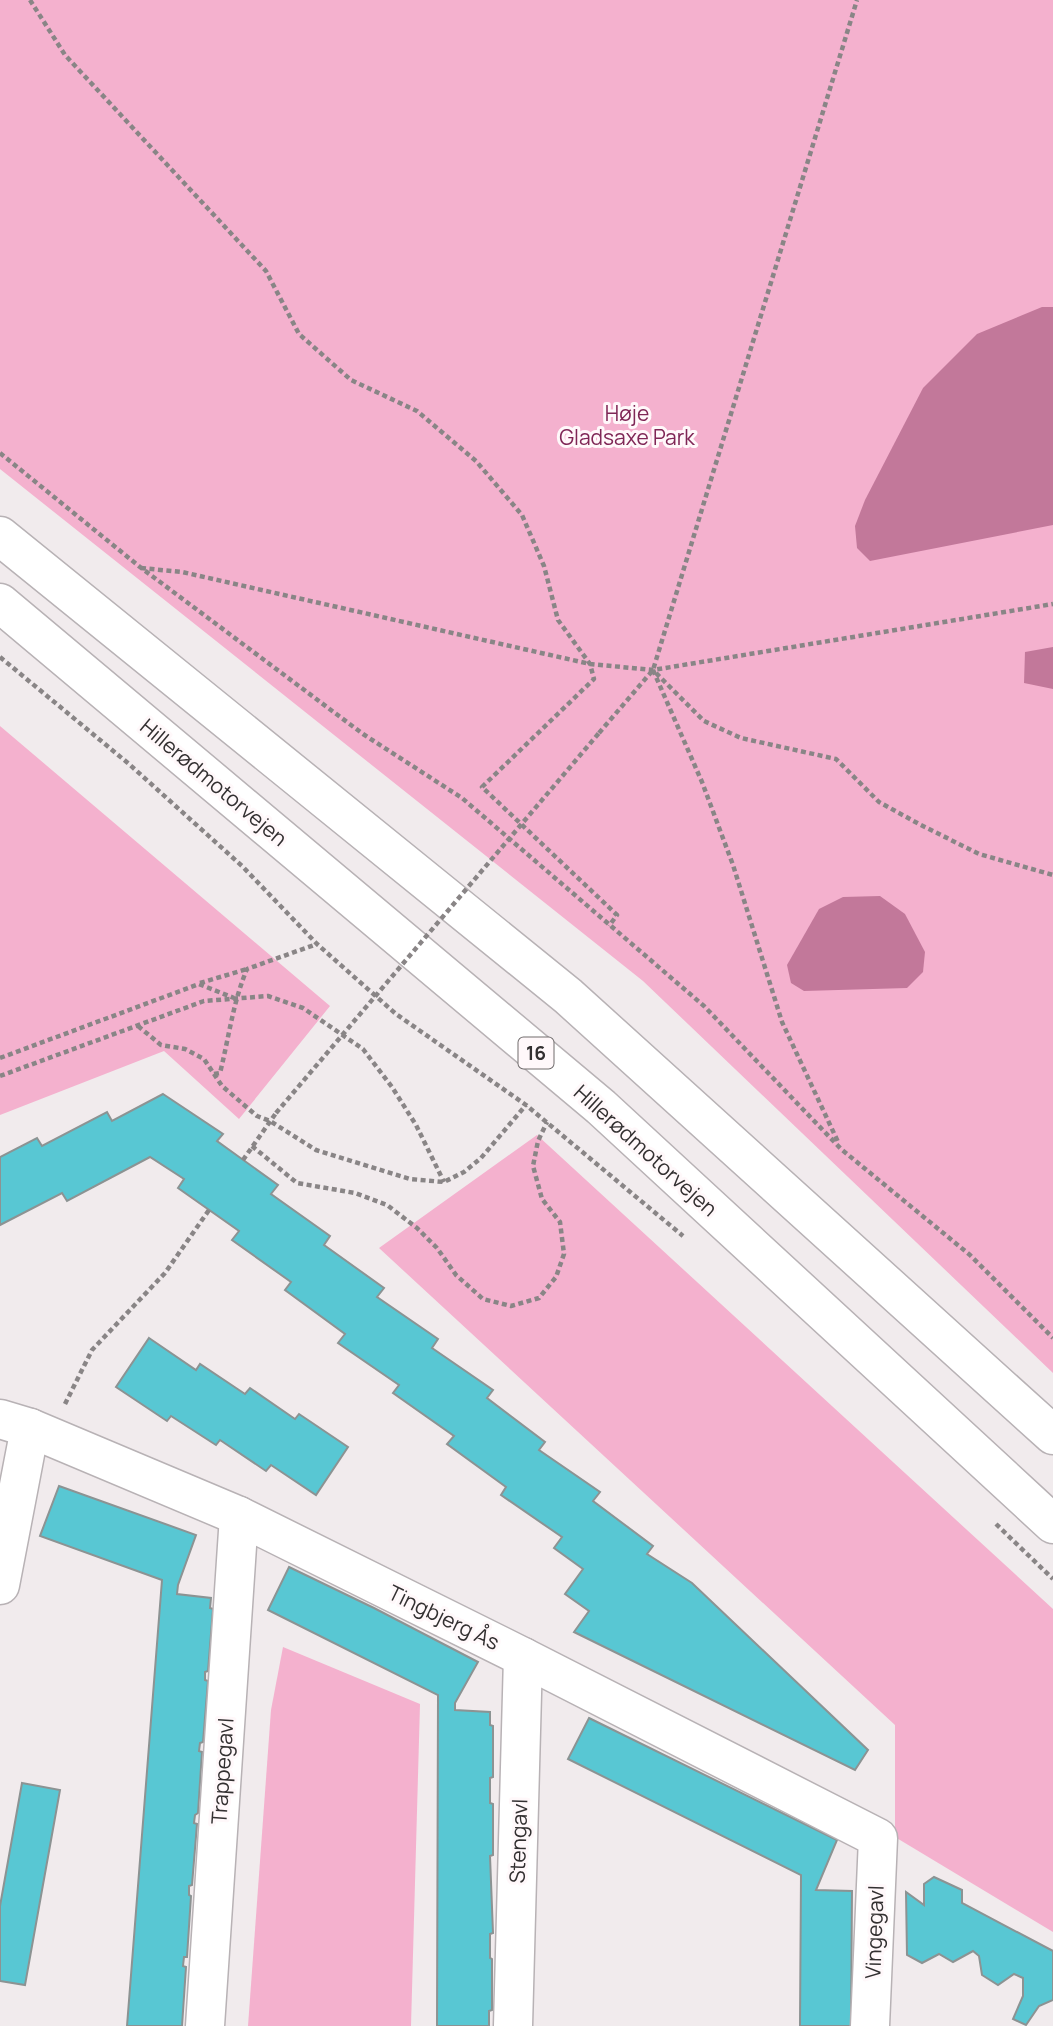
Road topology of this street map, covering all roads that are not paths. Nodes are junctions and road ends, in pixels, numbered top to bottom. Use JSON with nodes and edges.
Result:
{"nodes":[{"id":1,"x":0,"y":536,"type":"edge"},
{"id":2,"x":0,"y":603,"type":"edge"},
{"id":3,"x":28,"y":1428,"type":"edge"},
{"id":4,"x":1053,"y":1435,"type":"edge"},
{"id":5,"x":239,"y":1516,"type":"junction"},
{"id":6,"x":1053,"y":1524,"type":"edge"},
{"id":7,"x":0,"y":1585,"type":"edge"},
{"id":8,"x":523,"y":1657,"type":"junction"},
{"id":9,"x":878,"y":1838,"type":"joint"},
{"id":10,"x":205,"y":2026,"type":"edge"},
{"id":11,"x":513,"y":2026,"type":"edge"},
{"id":12,"x":870,"y":2026,"type":"edge"}],
"edges":[{"from":1,"to":4,"type":"main road"},
{"from":2,"to":6,"type":"main road","name":"Hillerødmotorvejen","number":"16"},
{"from":3,"to":5,"type":"main road","name":"Tingbjerg Ås"},
{"from":3,"to":7,"type":"main road"},
{"from":5,"to":8,"type":"main road","name":"Tingbjerg Ås"},
{"from":5,"to":10,"type":"main road","name":"Trappegavl"},
{"from":8,"to":9,"type":"main road","name":"Tingbjerg Ås"},
{"from":8,"to":11,"type":"main road","name":"Stengavl"},
{"from":9,"to":12,"type":"main road","name":"Vingegavl"}]}
